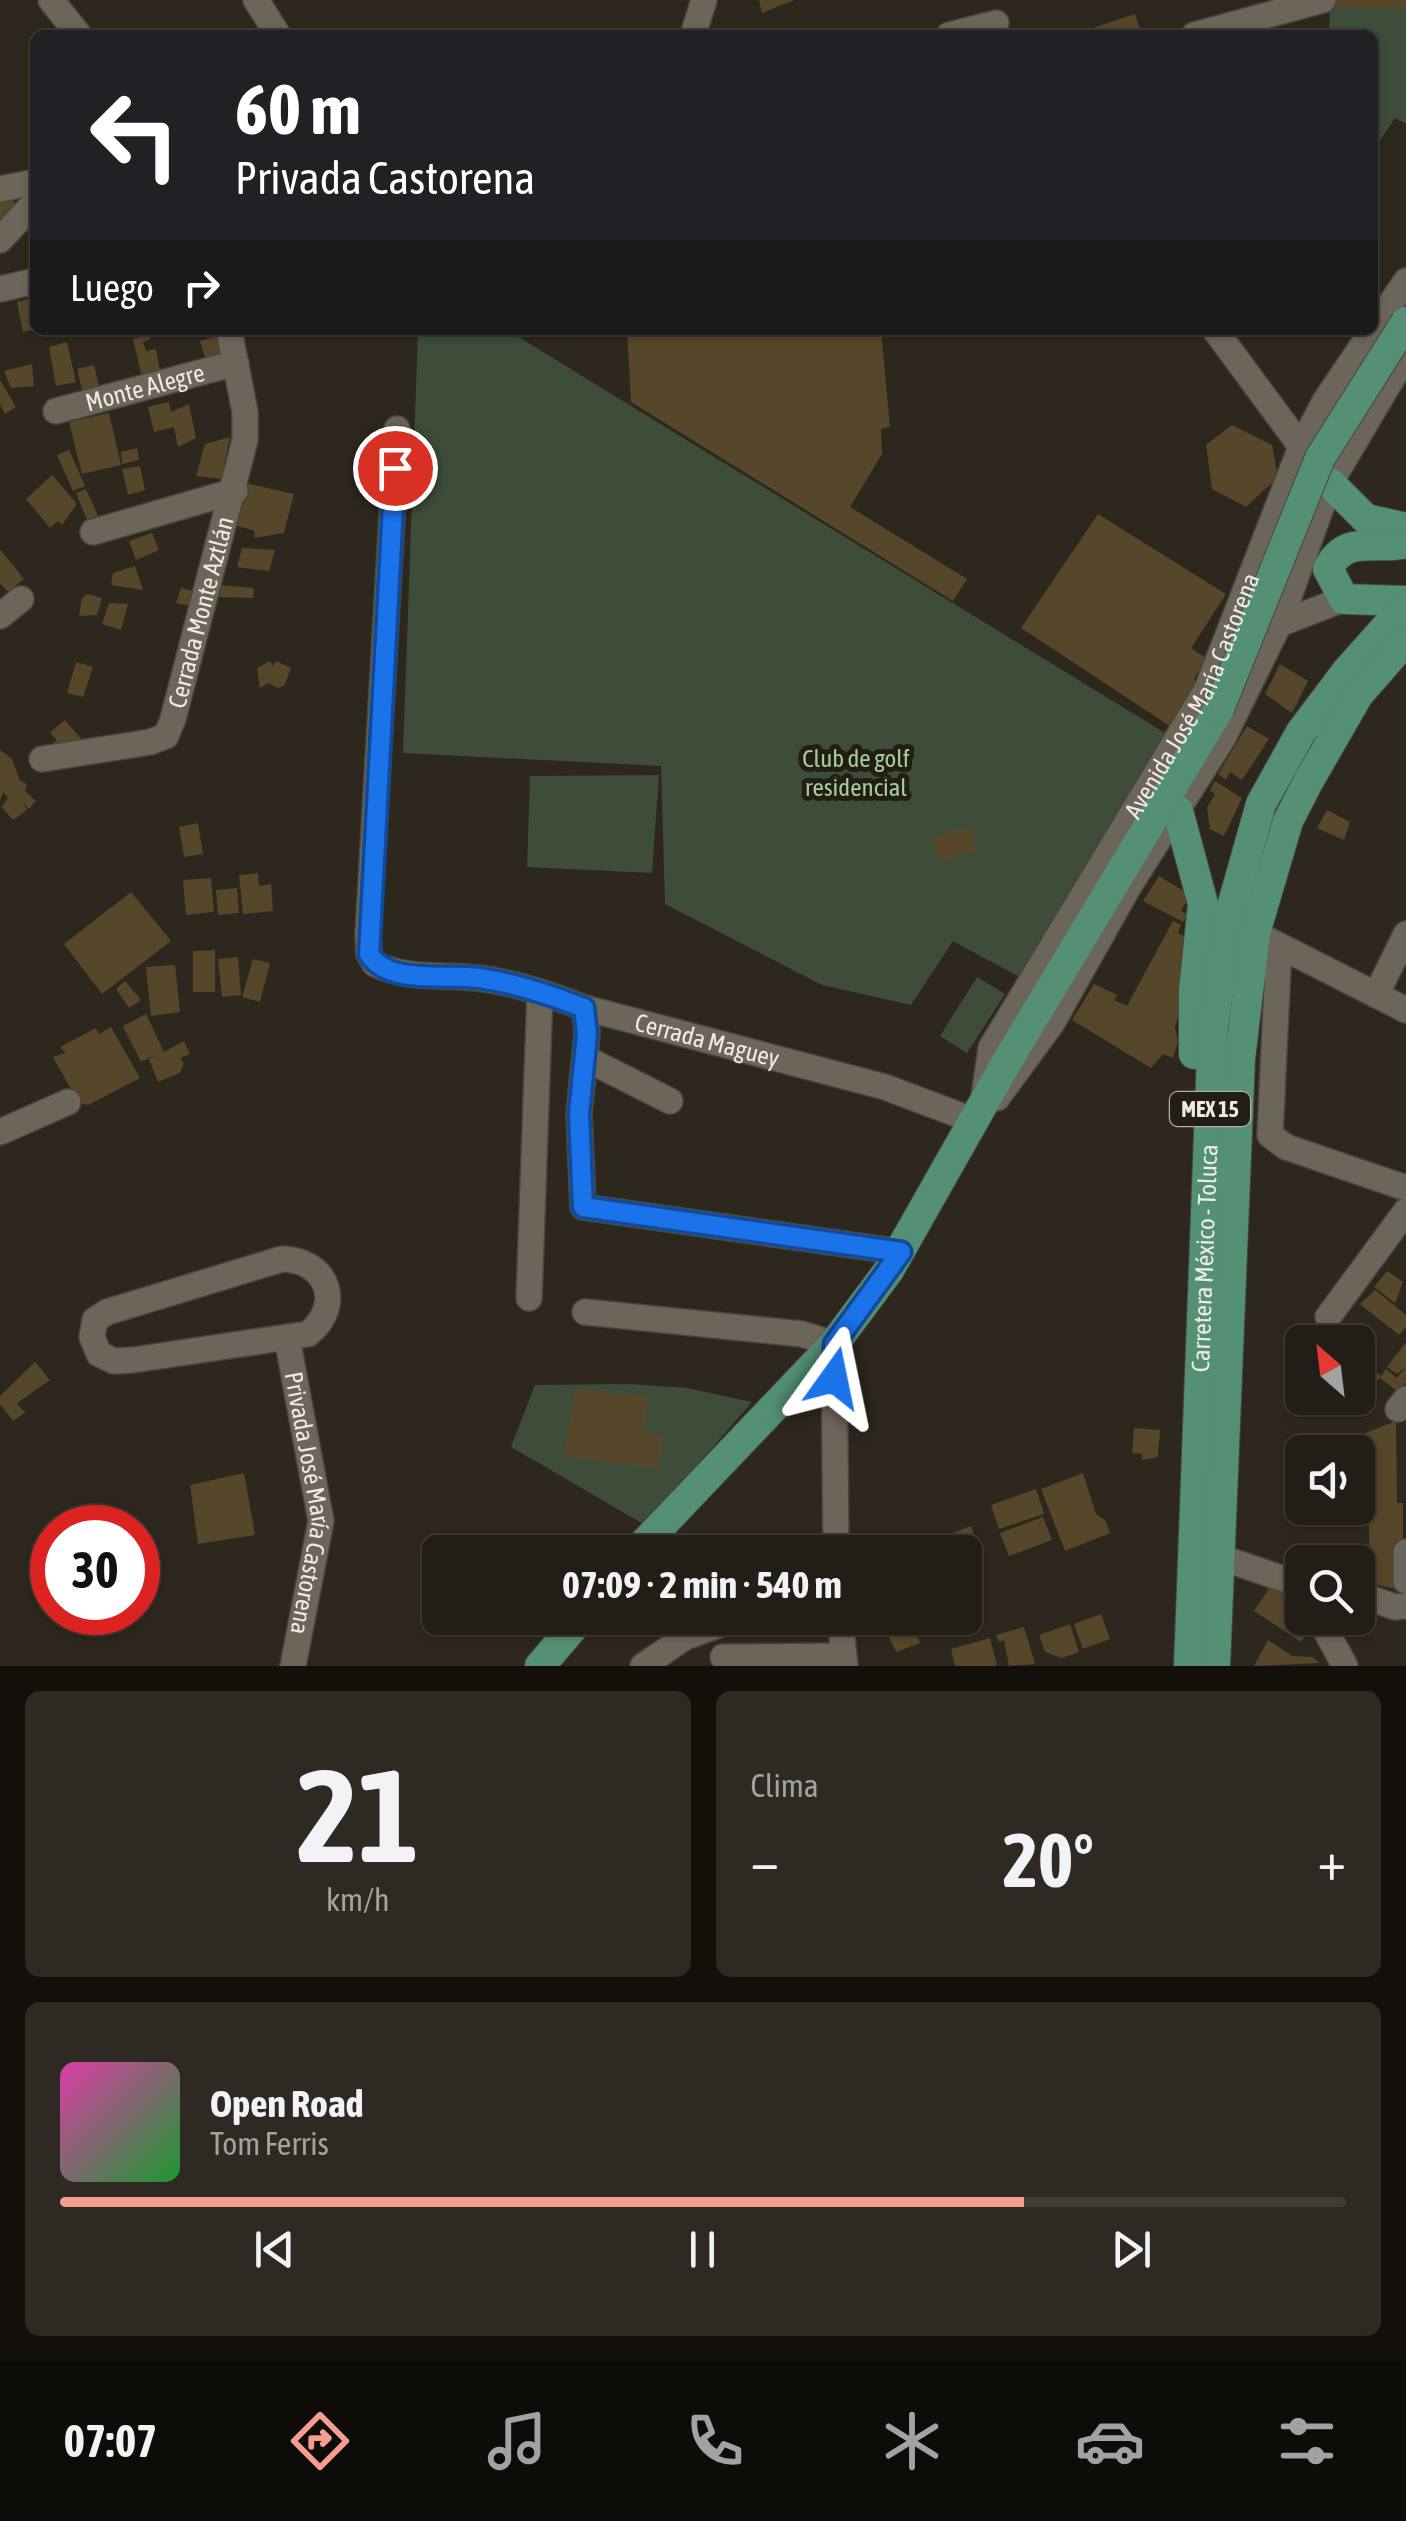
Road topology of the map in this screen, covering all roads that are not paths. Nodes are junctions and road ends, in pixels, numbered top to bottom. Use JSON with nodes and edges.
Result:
{"nodes":[{"id":1,"x":51,"y":0,"type":"edge"},
{"id":2,"x":256,"y":0,"type":"edge"},
{"id":3,"x":704,"y":0,"type":"edge"},
{"id":4,"x":1323,"y":0,"type":"edge"},
{"id":5,"x":996,"y":19,"type":"edge"},
{"id":6,"x":76,"y":30,"type":"edge"},
{"id":7,"x":275,"y":30,"type":"edge"},
{"id":8,"x":695,"y":30,"type":"edge"},
{"id":9,"x":963,"y":30,"type":"edge"},
{"id":10,"x":1212,"y":30,"type":"edge"},
{"id":11,"x":30,"y":183,"type":"edge"},
{"id":12,"x":0,"y":189,"type":"edge"},
{"id":13,"x":30,"y":207,"type":"edge"},
{"id":14,"x":0,"y":240,"type":"edge"},
{"id":15,"x":1406,"y":281,"type":"edge"},
{"id":16,"x":30,"y":282,"type":"edge"},
{"id":17,"x":0,"y":290,"type":"edge"},
{"id":18,"x":1401,"y":315,"type":"edge"},
{"id":19,"x":230,"y":335,"type":"edge"},
{"id":20,"x":1219,"y":335,"type":"edge"},
{"id":21,"x":1406,"y":354,"type":"edge"},
{"id":22,"x":236,"y":363,"type":"junction"},
{"id":23,"x":56,"y":411,"type":"dead end"},
{"id":24,"x":397,"y":429,"type":"dead end"},
{"id":25,"x":1301,"y":447,"type":"junction"},
{"id":26,"x":1330,"y":484,"type":"junction"},
{"id":27,"x":236,"y":491,"type":"junction"},
{"id":28,"x":1406,"y":528,"type":"edge"},
{"id":29,"x":93,"y":532,"type":"dead end"},
{"id":30,"x":1406,"y":544,"type":"edge"},
{"id":31,"x":1328,"y":569,"type":"junction"},
{"id":32,"x":21,"y":600,"type":"dead end"},
{"id":33,"x":1353,"y":600,"type":"junction"},
{"id":34,"x":1406,"y":603,"type":"edge"},
{"id":35,"x":0,"y":616,"type":"edge"},
{"id":36,"x":1278,"y":624,"type":"junction"},
{"id":37,"x":1406,"y":640,"type":"edge"},
{"id":38,"x":42,"y":759,"type":"dead end"},
{"id":39,"x":1178,"y":811,"type":"junction"},
{"id":40,"x":1406,"y":934,"type":"edge"},
{"id":41,"x":1267,"y":939,"type":"junction"},
{"id":42,"x":540,"y":992,"type":"junction"},
{"id":43,"x":1376,"y":995,"type":"junction"},
{"id":44,"x":584,"y":1008,"type":"junction"},
{"id":45,"x":1406,"y":1010,"type":"edge"},
{"id":46,"x":585,"y":1058,"type":"junction"},
{"id":47,"x":670,"y":1100,"type":"dead end"},
{"id":48,"x":68,"y":1102,"type":"dead end"},
{"id":49,"x":978,"y":1116,"type":"junction"},
{"id":50,"x":0,"y":1132,"type":"edge"},
{"id":51,"x":1406,"y":1188,"type":"edge"},
{"id":52,"x":1207,"y":1189,"type":"junction"},
{"id":53,"x":1406,"y":1211,"type":"edge"},
{"id":54,"x":901,"y":1252,"type":"junction"},
{"id":55,"x":530,"y":1298,"type":"dead end"},
{"id":56,"x":585,"y":1312,"type":"dead end"},
{"id":57,"x":1328,"y":1317,"type":"dead end"},
{"id":58,"x":288,"y":1338,"type":"junction"},
{"id":59,"x":834,"y":1344,"type":"junction"},
{"id":60,"x":652,"y":1535,"type":"edge"},
{"id":61,"x":836,"y":1535,"type":"edge"},
{"id":62,"x":1406,"y":1552,"type":"edge"},
{"id":63,"x":1222,"y":1558,"type":"junction"},
{"id":64,"x":1285,"y":1581,"type":"edge"},
{"id":65,"x":1406,"y":1582,"type":"edge"},
{"id":66,"x":1375,"y":1600,"type":"edge"},
{"id":67,"x":1406,"y":1606,"type":"edge"},
{"id":68,"x":566,"y":1635,"type":"edge"},
{"id":69,"x":693,"y":1635,"type":"edge"},
{"id":70,"x":842,"y":1635,"type":"edge"},
{"id":71,"x":1328,"y":1635,"type":"edge"},
{"id":72,"x":723,"y":1657,"type":"dead end"},
{"id":73,"x":844,"y":1661,"type":"edge"},
{"id":74,"x":292,"y":1666,"type":"edge"},
{"id":75,"x":540,"y":1666,"type":"edge"},
{"id":76,"x":643,"y":1666,"type":"edge"},
{"id":77,"x":1189,"y":1666,"type":"edge"},
{"id":78,"x":1215,"y":1666,"type":"edge"},
{"id":79,"x":1346,"y":1666,"type":"edge"}],
"edges":[{"from":1,"to":6,"type":"street"},
{"from":2,"to":7,"type":"street"},
{"from":3,"to":8,"type":"street"},
{"from":4,"to":10,"type":"street"},
{"from":5,"to":9,"type":"street"},
{"from":11,"to":12,"type":"street"},
{"from":13,"to":14,"type":"street"},
{"from":15,"to":18,"type":"street","name":"Avenida José María Castorena"},
{"from":16,"to":17,"type":"street"},
{"from":18,"to":25,"type":"street","name":"Avenida José María Castorena"},
{"from":18,"to":49,"type":"main road","name":"Avenida José María Castorena","bridge":true},
{"from":19,"to":22,"type":"street","name":"Cerrada Monte Aztlán"},
{"from":20,"to":25,"type":"street"},
{"from":21,"to":26,"type":"street","name":"Avenida José María Castorena"},
{"from":22,"to":23,"type":"street","name":"Monte Alegre"},
{"from":22,"to":27,"type":"street","name":"Cerrada Monte Aztlán"},
{"from":24,"to":42,"type":"street","name":"Cerrada Maguey"},
{"from":25,"to":26,"type":"street"},
{"from":25,"to":49,"type":"street","name":"Avenida José María Castorena"},
{"from":26,"to":28,"type":"main road"},
{"from":26,"to":31,"type":"street"},
{"from":26,"to":36,"type":"street","name":"Avenida José María Castorena"},
{"from":27,"to":29,"type":"street"},
{"from":27,"to":38,"type":"street","name":"Cerrada Monte Aztlán"},
{"from":30,"to":31,"type":"main road"},
{"from":31,"to":33,"type":"main road"},
{"from":32,"to":35,"type":"street"},
{"from":33,"to":34,"type":"main road"},
{"from":33,"to":36,"type":"street"},
{"from":34,"to":52,"type":"main road","name":"Carretera México - Toluca","number":"MEX 15"},
{"from":36,"to":39,"type":"street","name":"Avenida José María Castorena"},
{"from":37,"to":41,"type":"main road","name":"Carretera México - Toluca","number":"MEX 15"},
{"from":39,"to":49,"type":"street","name":"Avenida José María Castorena"},
{"from":39,"to":52,"type":"main road"},
{"from":40,"to":43,"type":"street"},
{"from":41,"to":43,"type":"street"},
{"from":41,"to":51,"type":"street"},
{"from":41,"to":63,"type":"main road","name":"Carretera México - Toluca","number":"MEX 15"},
{"from":42,"to":44,"type":"street","name":"Cerrada Maguey"},
{"from":42,"to":55,"type":"street"},
{"from":43,"to":45,"type":"street"},
{"from":44,"to":46,"type":"street"},
{"from":44,"to":49,"type":"street","name":"Cerrada Maguey"},
{"from":46,"to":47,"type":"street"},
{"from":46,"to":54,"type":"street"},
{"from":48,"to":50,"type":"street"},
{"from":49,"to":54,"type":"main road","name":"Avenida José María Castorena"},
{"from":52,"to":77,"type":"main road","name":"Carretera México - Toluca","number":"MEX 15"},
{"from":53,"to":57,"type":"street"},
{"from":54,"to":59,"type":"main road","name":"Avenida José María Castorena"},
{"from":56,"to":59,"type":"street"},
{"from":58,"to":58,"type":"street","name":"Privada José María Castorena"},
{"from":58,"to":74,"type":"street","name":"Privada José María Castorena"},
{"from":59,"to":60,"type":"main road","name":"Avenida José María Castorena"},
{"from":59,"to":61,"type":"street"},
{"from":62,"to":65,"type":"street"},
{"from":63,"to":64,"type":"street"},
{"from":63,"to":78,"type":"main road","name":"Carretera México - Toluca","number":"MEX 15"},
{"from":66,"to":67,"type":"street"},
{"from":68,"to":75,"type":"main road"},
{"from":69,"to":76,"type":"street"},
{"from":70,"to":73,"type":"street"},
{"from":71,"to":79,"type":"street"},
{"from":72,"to":73,"type":"street"}]}
